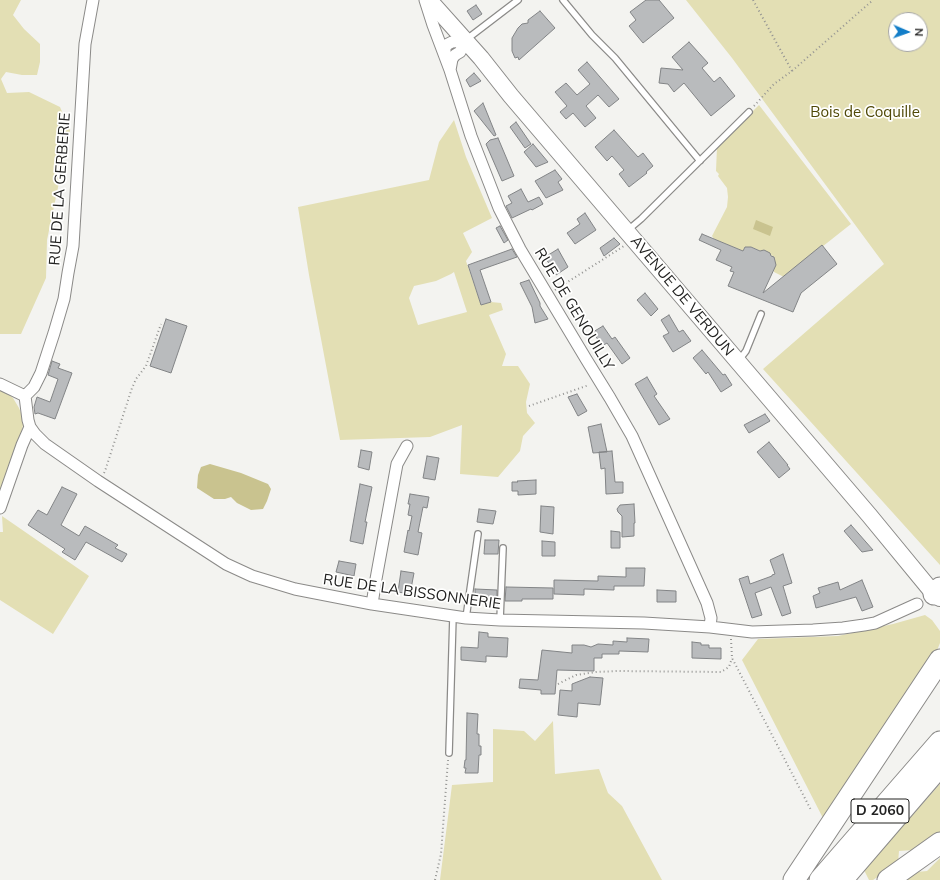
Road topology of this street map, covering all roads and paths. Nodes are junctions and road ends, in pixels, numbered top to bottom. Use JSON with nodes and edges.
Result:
{"nodes":[{"id":1,"x":93,"y":0,"type":"edge"},
{"id":2,"x":425,"y":0,"type":"edge"},
{"id":3,"x":429,"y":0,"type":"edge"},
{"id":4,"x":518,"y":0,"type":"edge"},
{"id":5,"x":563,"y":0,"type":"edge"},
{"id":6,"x":753,"y":0,"type":"edge"},
{"id":7,"x":873,"y":0,"type":"edge"},
{"id":8,"x":466,"y":41,"type":"junction"},
{"id":9,"x":445,"y":58,"type":"junction"},
{"id":10,"x":450,"y":70,"type":"junction"},
{"id":11,"x":792,"y":71,"type":"junction"},
{"id":12,"x":749,"y":112,"type":"joint"},
{"id":13,"x":700,"y":161,"type":"junction"},
{"id":14,"x":630,"y":235,"type":"junction"},
{"id":15,"x":548,"y":295,"type":"junction"},
{"id":16,"x":761,"y":314,"type":"dead end"},
{"id":17,"x":161,"y":324,"type":"dead end"},
{"id":18,"x":737,"y":361,"type":"junction"},
{"id":19,"x":600,"y":381,"type":"junction"},
{"id":20,"x":0,"y":384,"type":"edge"},
{"id":21,"x":25,"y":396,"type":"junction"},
{"id":22,"x":529,"y":406,"type":"dead end"},
{"id":23,"x":30,"y":427,"type":"junction"},
{"id":24,"x":407,"y":446,"type":"dead end"},
{"id":25,"x":98,"y":481,"type":"junction"},
{"id":26,"x":0,"y":508,"type":"edge"},
{"id":27,"x":478,"y":534,"type":"dead end"},
{"id":28,"x":503,"y":548,"type":"dead end"},
{"id":29,"x":934,"y":599,"type":"edge"},
{"id":30,"x":372,"y":604,"type":"junction"},
{"id":31,"x":453,"y":616,"type":"junction"},
{"id":32,"x":466,"y":618,"type":"junction"},
{"id":33,"x":500,"y":620,"type":"junction"},
{"id":34,"x":710,"y":627,"type":"junction"},
{"id":35,"x":731,"y":630,"type":"junction"},
{"id":36,"x":732,"y":658,"type":"junction"},
{"id":37,"x":940,"y":660,"type":"edge"},
{"id":38,"x":558,"y":684,"type":"dead end"},
{"id":39,"x":940,"y":742,"type":"edge"},
{"id":40,"x":449,"y":753,"type":"joint"},
{"id":41,"x":940,"y":766,"type":"edge"},
{"id":42,"x":811,"y":810,"type":"dead end"},
{"id":43,"x":940,"y":843,"type":"edge"},
{"id":44,"x":435,"y":880,"type":"edge"},
{"id":45,"x":794,"y":880,"type":"edge"},
{"id":46,"x":820,"y":880,"type":"edge"},
{"id":47,"x":842,"y":880,"type":"edge"},
{"id":48,"x":888,"y":880,"type":"edge"}],
"edges":[{"from":1,"to":21,"type":"street","name":"RUE DE LA GERBERIE"},
{"from":2,"to":9,"type":"street","name":"RUE DE GENOUILLY"},
{"from":3,"to":8,"type":"main road","name":"AVENUE DE VERDUN"},
{"from":4,"to":8,"type":"lane"},
{"from":5,"to":13,"type":"lane"},
{"from":6,"to":11,"type":"path"},
{"from":7,"to":11,"type":"path"},
{"from":8,"to":9,"type":"street"},
{"from":8,"to":10,"type":"street"},
{"from":8,"to":14,"type":"main road","name":"AVENUE DE VERDUN"},
{"from":9,"to":10,"type":"street","name":"RUE DE GENOUILLY"},
{"from":10,"to":15,"type":"street","name":"RUE DE GENOUILLY"},
{"from":11,"to":12,"type":"path"},
{"from":12,"to":13,"type":"lane"},
{"from":13,"to":14,"type":"lane"},
{"from":14,"to":15,"type":"path"},
{"from":14,"to":18,"type":"main road","name":"AVENUE DE VERDUN"},
{"from":15,"to":19,"type":"street","name":"RUE DE GENOUILLY"},
{"from":16,"to":18,"type":"lane"},
{"from":17,"to":25,"type":"path"},
{"from":18,"to":29,"type":"main road","name":"AVENUE DE VERDUN"},
{"from":19,"to":22,"type":"path"},
{"from":19,"to":34,"type":"street","name":"RUE DE GENOUILLY"},
{"from":20,"to":21,"type":"street"},
{"from":21,"to":23,"type":"street"},
{"from":23,"to":25,"type":"street","name":"RUE DE LA BISSONNERIE"},
{"from":23,"to":26,"type":"street"},
{"from":24,"to":30,"type":"street"},
{"from":25,"to":30,"type":"street","name":"RUE DE LA BISSONNERIE"},
{"from":27,"to":32,"type":"lane"},
{"from":28,"to":33,"type":"lane"},
{"from":29,"to":35,"type":"street","name":"RUE DE LA BISSONNERIE"},
{"from":30,"to":31,"type":"street","name":"RUE DE LA BISSONNERIE"},
{"from":31,"to":32,"type":"street","name":"RUE DE LA BISSONNERIE"},
{"from":31,"to":40,"type":"lane"},
{"from":32,"to":33,"type":"street","name":"RUE DE LA BISSONNERIE"},
{"from":33,"to":34,"type":"street","name":"RUE DE LA BISSONNERIE"},
{"from":34,"to":35,"type":"street","name":"RUE DE LA BISSONNERIE"},
{"from":35,"to":36,"type":"path"},
{"from":36,"to":38,"type":"path"},
{"from":36,"to":42,"type":"path"},
{"from":37,"to":45,"type":"highway"},
{"from":39,"to":46,"type":"highway","number":"D 2060"},
{"from":40,"to":44,"type":"path"},
{"from":41,"to":47,"type":"highway","number":"D 2060"},
{"from":43,"to":48,"type":"highway"}]}
